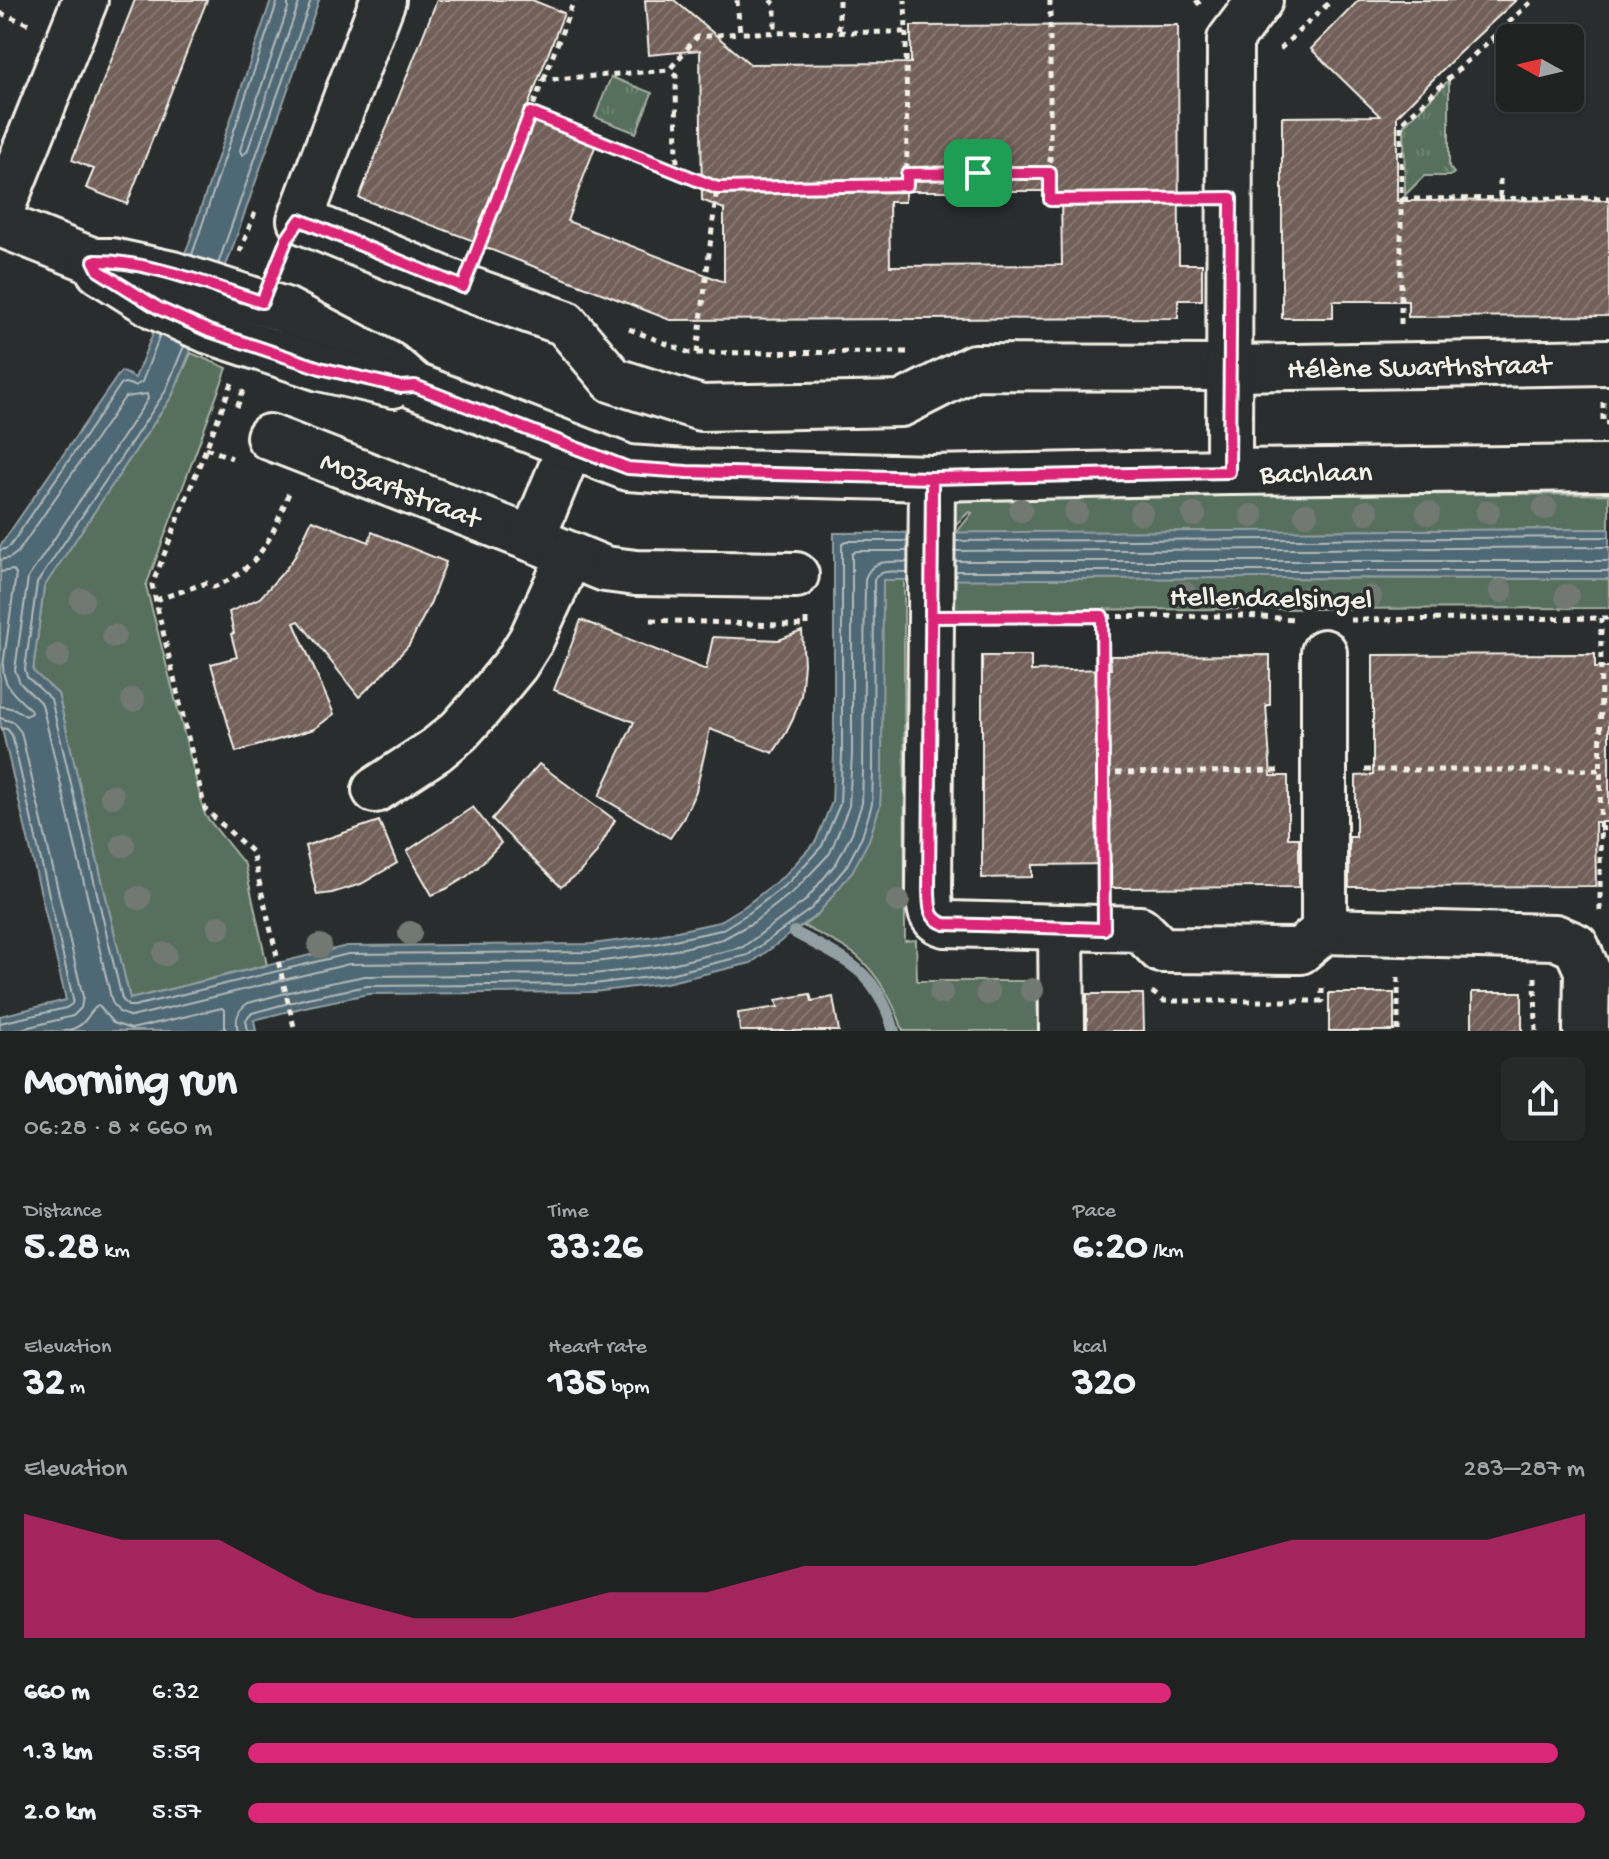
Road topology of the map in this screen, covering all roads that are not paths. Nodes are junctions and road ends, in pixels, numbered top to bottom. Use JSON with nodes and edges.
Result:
{"nodes":[{"id":1,"x":85,"y":0,"type":"edge"},
{"id":2,"x":383,"y":0,"type":"edge"},
{"id":3,"x":1260,"y":0,"type":"edge"},
{"id":4,"x":0,"y":213,"type":"edge"},
{"id":5,"x":0,"y":224,"type":"edge"},
{"id":6,"x":165,"y":291,"type":"junction"},
{"id":7,"x":1609,"y":362,"type":"edge"},
{"id":8,"x":1230,"y":368,"type":"junction"},
{"id":9,"x":415,"y":386,"type":"junction"},
{"id":10,"x":269,"y":437,"type":"dead end"},
{"id":11,"x":570,"y":447,"type":"junction"},
{"id":12,"x":1609,"y":468,"type":"edge"},
{"id":13,"x":1229,"y":472,"type":"junction"},
{"id":14,"x":932,"y":478,"type":"junction"},
{"id":15,"x":551,"y":547,"type":"junction"},
{"id":16,"x":796,"y":575,"type":"dead end"},
{"id":17,"x":1324,"y":630,"type":"road end"},
{"id":18,"x":375,"y":790,"type":"dead end"},
{"id":19,"x":1061,"y":927,"type":"junction"},
{"id":20,"x":1324,"y":931,"type":"junction"},
{"id":21,"x":1062,"y":1031,"type":"edge"},
{"id":22,"x":1586,"y":1031,"type":"edge"}],
"edges":[{"from":1,"to":4,"type":"street"},
{"from":2,"to":8,"type":"street","name":"Hélène Swarthstraat"},
{"from":3,"to":8,"type":"street"},
{"from":5,"to":6,"type":"street","name":"Bachlaan"},
{"from":6,"to":9,"type":"street","name":"Bachlaan"},
{"from":6,"to":9,"type":"street","name":"Bachlaan"},
{"from":7,"to":8,"type":"street","name":"Hélène Swarthstraat"},
{"from":8,"to":13,"type":"street"},
{"from":9,"to":11,"type":"street","name":"Bachlaan"},
{"from":10,"to":15,"type":"street","name":"Mozartstraat"},
{"from":11,"to":14,"type":"street","name":"Bachlaan"},
{"from":11,"to":15,"type":"street"},
{"from":12,"to":13,"type":"street","name":"Bachlaan"},
{"from":13,"to":14,"type":"street","name":"Bachlaan"},
{"from":14,"to":19,"type":"street"},
{"from":15,"to":16,"type":"street","name":"Mozartstraat"},
{"from":15,"to":18,"type":"street"},
{"from":17,"to":20,"type":"street"},
{"from":19,"to":20,"type":"street"},
{"from":19,"to":21,"type":"street"},
{"from":20,"to":22,"type":"street"}]}
